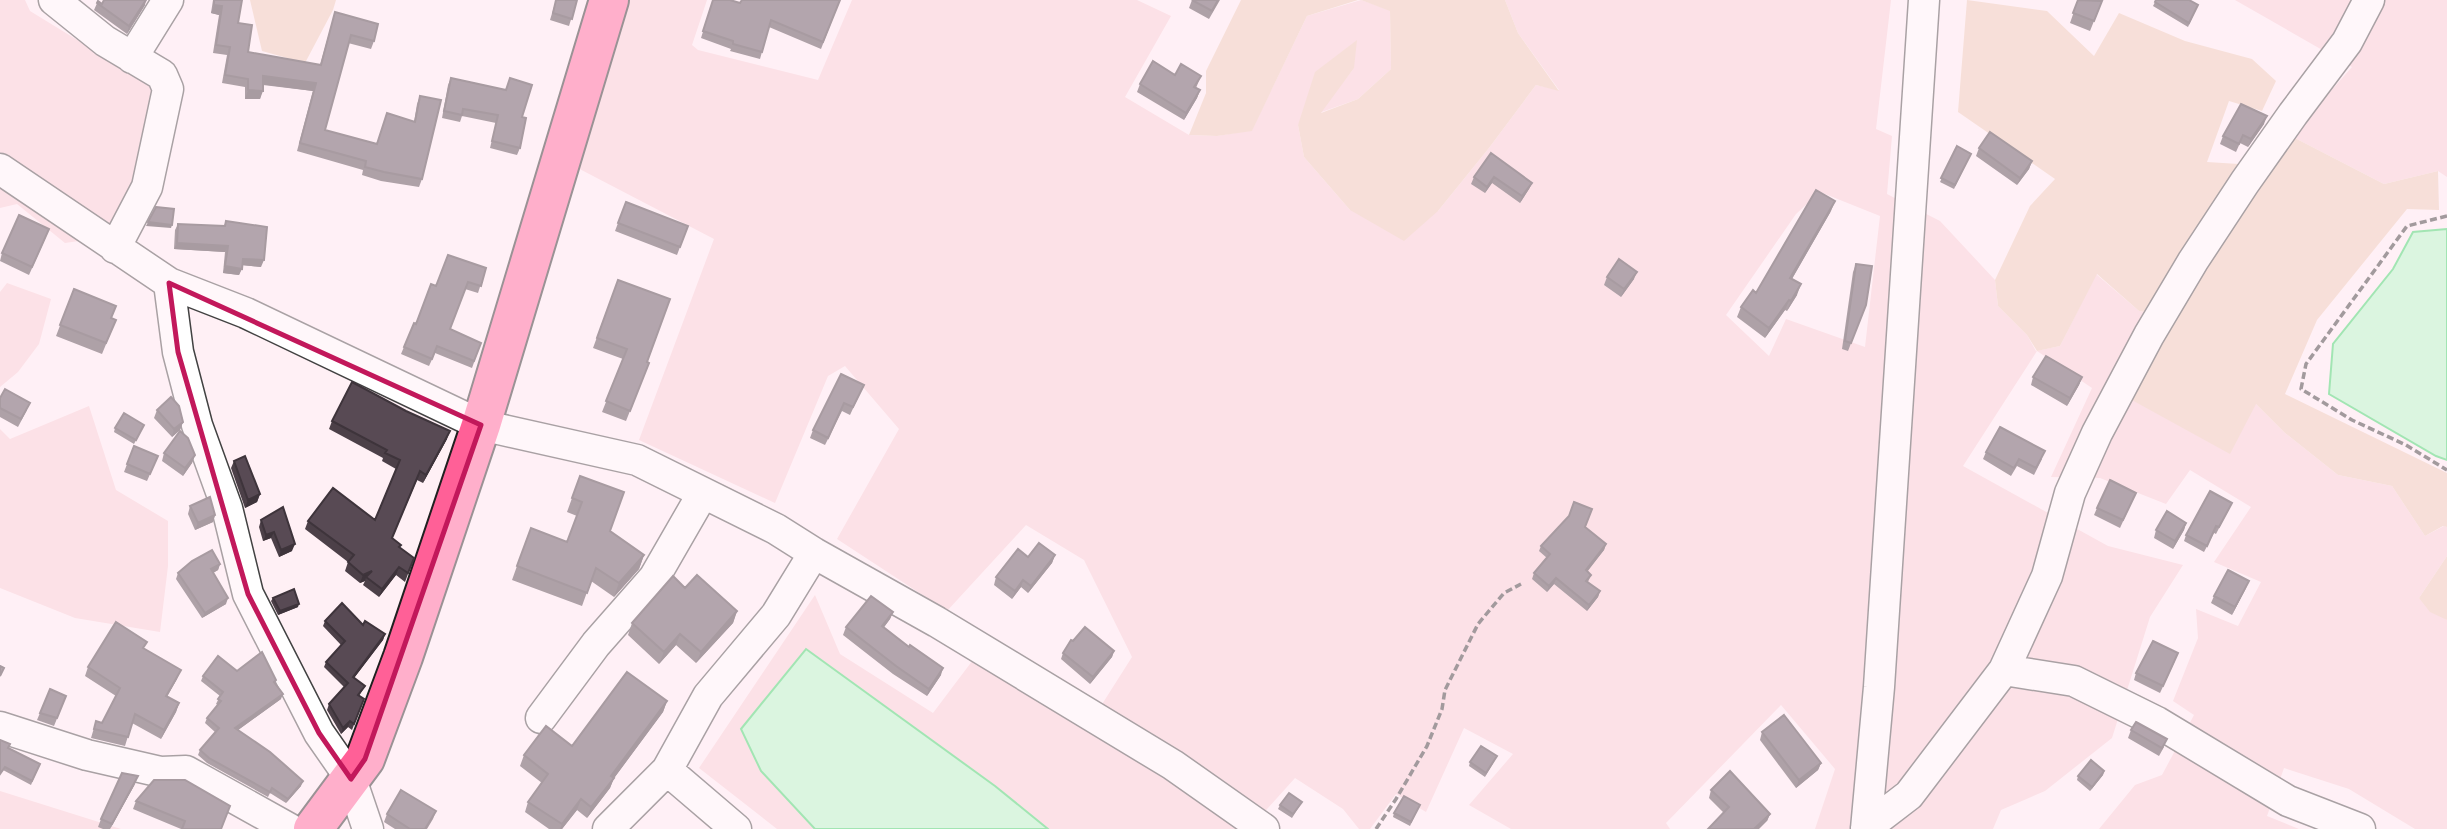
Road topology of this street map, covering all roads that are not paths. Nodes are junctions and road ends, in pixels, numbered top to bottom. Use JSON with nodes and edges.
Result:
{"nodes":[{"id":1,"x":54,"y":0,"type":"edge"},
{"id":2,"x":168,"y":0,"type":"edge"},
{"id":3,"x":609,"y":0,"type":"edge"},
{"id":4,"x":1924,"y":0,"type":"edge"},
{"id":5,"x":2369,"y":0,"type":"edge"},
{"id":6,"x":132,"y":58,"type":"junction"},
{"id":7,"x":0,"y":169,"type":"edge"},
{"id":8,"x":115,"y":248,"type":"junction"},
{"id":9,"x":169,"y":283,"type":"junction"},
{"id":10,"x":481,"y":425,"type":"junction"},
{"id":11,"x":703,"y":493,"type":"junction"},
{"id":12,"x":814,"y":553,"type":"junction"},
{"id":13,"x":2004,"y":670,"type":"junction"},
{"id":14,"x":541,"y":718,"type":"dead end"},
{"id":15,"x":0,"y":727,"type":"edge"},
{"id":16,"x":667,"y":770,"type":"junction"},
{"id":17,"x":351,"y":779,"type":"junction"},
{"id":18,"x":1866,"y":828,"type":"edge"},
{"id":19,"x":290,"y":829,"type":"edge"},
{"id":20,"x":313,"y":829,"type":"edge"},
{"id":21,"x":368,"y":829,"type":"edge"},
{"id":22,"x":608,"y":829,"type":"edge"},
{"id":23,"x":736,"y":829,"type":"edge"},
{"id":24,"x":1264,"y":829,"type":"edge"},
{"id":25,"x":2360,"y":829,"type":"edge"}],
"edges":[{"from":1,"to":6,"type":"street"},
{"from":2,"to":6,"type":"street"},
{"from":3,"to":10,"type":"main road"},
{"from":4,"to":18,"type":"street"},
{"from":5,"to":13,"type":"street"},
{"from":6,"to":8,"type":"street"},
{"from":7,"to":8,"type":"street"},
{"from":8,"to":9,"type":"street"},
{"from":9,"to":10,"type":"street"},
{"from":9,"to":17,"type":"street"},
{"from":10,"to":11,"type":"street"},
{"from":10,"to":17,"type":"main road"},
{"from":11,"to":12,"type":"street"},
{"from":11,"to":14,"type":"street"},
{"from":12,"to":16,"type":"street"},
{"from":12,"to":24,"type":"street"},
{"from":13,"to":18,"type":"street"},
{"from":13,"to":25,"type":"street"},
{"from":15,"to":19,"type":"street"},
{"from":16,"to":22,"type":"street"},
{"from":16,"to":23,"type":"street"},
{"from":17,"to":20,"type":"main road"},
{"from":17,"to":21,"type":"street"}]}
